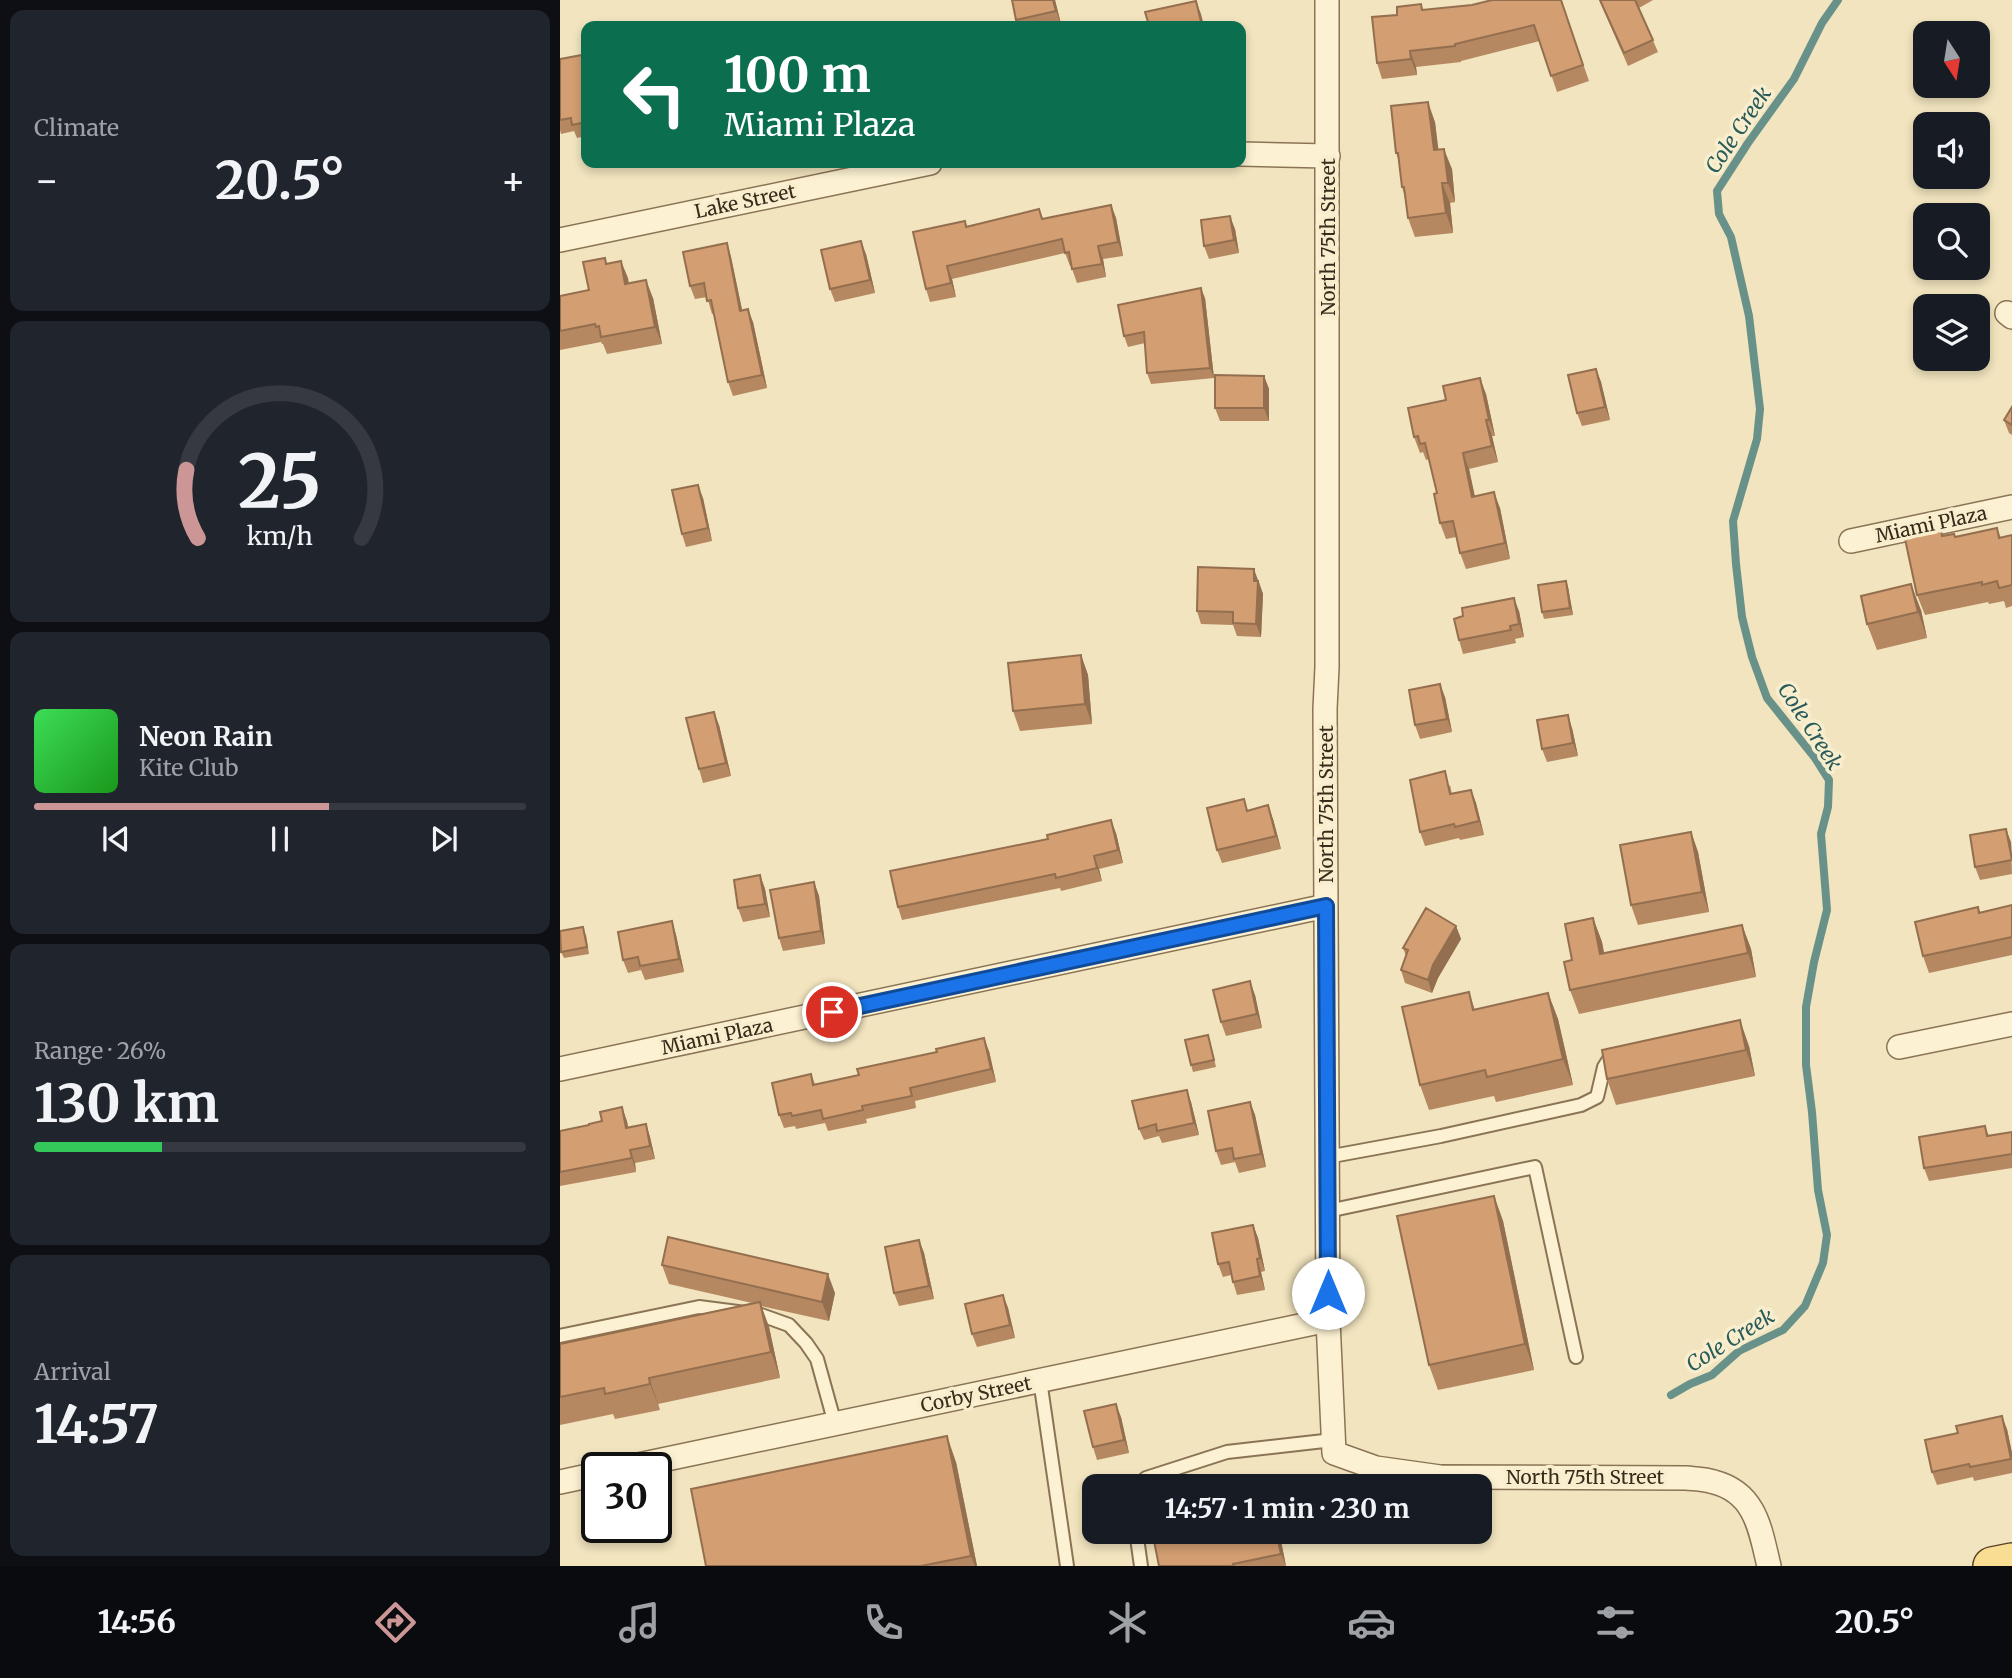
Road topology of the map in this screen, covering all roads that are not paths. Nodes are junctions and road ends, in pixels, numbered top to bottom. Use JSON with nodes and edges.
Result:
{"nodes":[{"id":1,"x":1327,"y":0,"type":"edge"},
{"id":2,"x":1246,"y":154,"type":"edge"},
{"id":3,"x":1328,"y":156,"type":"junction"},
{"id":4,"x":906,"y":168,"type":"edge"},
{"id":5,"x":560,"y":240,"type":"edge"},
{"id":6,"x":2012,"y":507,"type":"edge"},
{"id":7,"x":1851,"y":541,"type":"dead end"},
{"id":8,"x":1326,"y":906,"type":"junction"},
{"id":9,"x":2012,"y":1024,"type":"edge"},
{"id":10,"x":1899,"y":1047,"type":"dead end"},
{"id":11,"x":1624,"y":1052,"type":"edge"},
{"id":12,"x":560,"y":1069,"type":"edge"},
{"id":13,"x":1327,"y":1157,"type":"junction"},
{"id":14,"x":1328,"y":1211,"type":"junction"},
{"id":15,"x":1328,"y":1320,"type":"junction"},
{"id":16,"x":560,"y":1336,"type":"edge"},
{"id":17,"x":1576,"y":1357,"type":"dead end"},
{"id":18,"x":1040,"y":1380,"type":"junction"},
{"id":19,"x":835,"y":1424,"type":"junction"},
{"id":20,"x":1333,"y":1440,"type":"junction"},
{"id":21,"x":672,"y":1458,"type":"edge"},
{"id":22,"x":1158,"y":1474,"type":"edge"},
{"id":23,"x":581,"y":1477,"type":"edge"},
{"id":24,"x":560,"y":1482,"type":"edge"},
{"id":25,"x":1138,"y":1544,"type":"edge"},
{"id":26,"x":2012,"y":1562,"type":"edge"},
{"id":27,"x":1067,"y":1566,"type":"edge"},
{"id":28,"x":1141,"y":1566,"type":"edge"},
{"id":29,"x":1769,"y":1566,"type":"edge"},
{"id":30,"x":1992,"y":1566,"type":"edge"}],
"edges":[{"from":1,"to":3,"type":"street","name":"North 75th Street"},
{"from":2,"to":3,"type":"street"},
{"from":3,"to":8,"type":"street","name":"North 75th Street"},
{"from":4,"to":5,"type":"street","name":"Lake Street"},
{"from":6,"to":7,"type":"street","name":"Miami Plaza"},
{"from":8,"to":12,"type":"street","name":"Miami Plaza"},
{"from":8,"to":13,"type":"street","name":"North 75th Street"},
{"from":9,"to":10,"type":"street"},
{"from":11,"to":13,"type":"lane"},
{"from":13,"to":14,"type":"street","name":"North 75th Street"},
{"from":14,"to":15,"type":"street","name":"North 75th Street"},
{"from":14,"to":17,"type":"lane"},
{"from":15,"to":18,"type":"street","name":"Corby Street"},
{"from":15,"to":20,"type":"street","name":"North 75th Street"},
{"from":16,"to":19,"type":"lane"},
{"from":18,"to":19,"type":"street","name":"Corby Street"},
{"from":18,"to":27,"type":"lane"},
{"from":19,"to":21,"type":"street","name":"Corby Street"},
{"from":20,"to":22,"type":"lane"},
{"from":20,"to":29,"type":"street","name":"North 75th Street"},
{"from":23,"to":24,"type":"street"},
{"from":25,"to":28,"type":"lane"},
{"from":26,"to":30,"type":"main road"}]}
